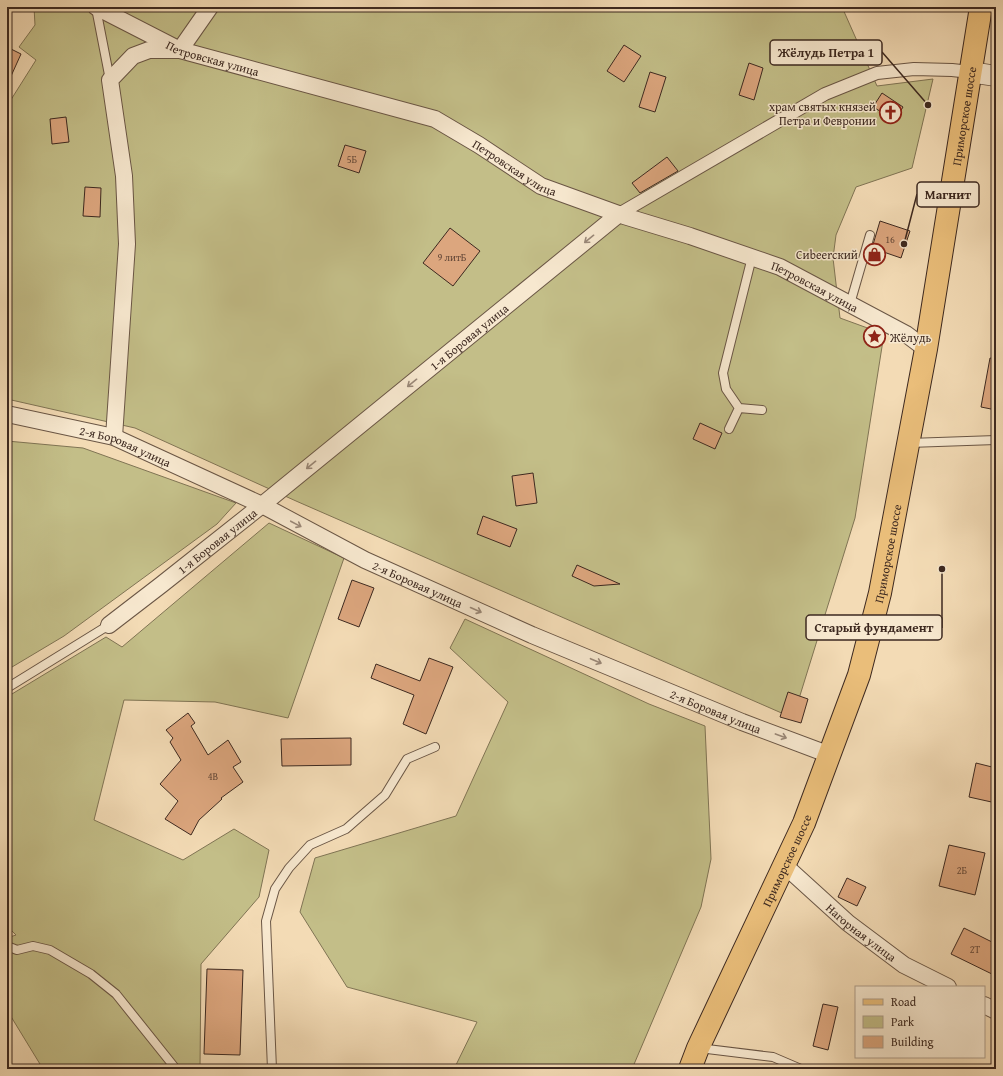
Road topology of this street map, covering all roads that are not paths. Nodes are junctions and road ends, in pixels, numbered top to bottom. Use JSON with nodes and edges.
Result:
{"nodes":[{"id":1,"x":96,"y":7,"type":"edge"},
{"id":2,"x":210,"y":7,"type":"edge"},
{"id":3,"x":981,"y":7,"type":"edge"},
{"id":4,"x":180,"y":50,"type":"junction"},
{"id":5,"x":970,"y":72,"type":"junction"},
{"id":6,"x":996,"y":76,"type":"edge"},
{"id":7,"x":110,"y":80,"type":"junction"},
{"id":8,"x":619,"y":214,"type":"junction"},
{"id":9,"x":870,"y":235,"type":"dead end"},
{"id":10,"x":752,"y":257,"type":"junction"},
{"id":11,"x":850,"y":304,"type":"junction"},
{"id":12,"x":926,"y":349,"type":"junction"},
{"id":13,"x":739,"y":408,"type":"junction"},
{"id":14,"x":762,"y":410,"type":"dead end"},
{"id":15,"x":7,"y":414,"type":"edge"},
{"id":16,"x":729,"y":429,"type":"dead end"},
{"id":17,"x":114,"y":437,"type":"junction"},
{"id":18,"x":996,"y":440,"type":"edge"},
{"id":19,"x":907,"y":443,"type":"junction"},
{"id":20,"x":262,"y":505,"type":"junction"},
{"id":21,"x":109,"y":624,"type":"joint"},
{"id":22,"x":7,"y":688,"type":"edge"},
{"id":23,"x":435,"y":748,"type":"dead end"},
{"id":24,"x":830,"y":755,"type":"junction"},
{"id":25,"x":783,"y":864,"type":"junction"},
{"id":26,"x":7,"y":946,"type":"edge"},
{"id":27,"x":946,"y":986,"type":"edge"},
{"id":28,"x":985,"y":1006,"type":"edge"},
{"id":29,"x":996,"y":1011,"type":"edge"},
{"id":30,"x":698,"y":1048,"type":"junction"},
{"id":31,"x":176,"y":1069,"type":"edge"},
{"id":32,"x":272,"y":1069,"type":"edge"},
{"id":33,"x":690,"y":1069,"type":"edge"},
{"id":34,"x":801,"y":1069,"type":"edge"}],
"edges":[{"from":1,"to":4,"type":"street","name":"Петровская улица"},
{"from":1,"to":7,"type":"lane"},
{"from":2,"to":4,"type":"street"},
{"from":3,"to":5,"type":"main road","name":"Приморское шоссе"},
{"from":4,"to":7,"type":"street"},
{"from":4,"to":8,"type":"street","name":"Петровская улица"},
{"from":5,"to":6,"type":"street"},
{"from":5,"to":8,"type":"street","name":"1-я Боровая улица"},
{"from":5,"to":12,"type":"main road","name":"Приморское шоссе"},
{"from":7,"to":17,"type":"street"},
{"from":8,"to":10,"type":"street","name":"Петровская улица"},
{"from":8,"to":20,"type":"street","name":"1-я Боровая улица","one_way":true},
{"from":9,"to":11,"type":"lane"},
{"from":10,"to":11,"type":"street","name":"Петровская улица"},
{"from":10,"to":13,"type":"lane"},
{"from":11,"to":12,"type":"street","name":"Петровская улица"},
{"from":12,"to":19,"type":"main road","name":"Приморское шоссе"},
{"from":13,"to":14,"type":"lane"},
{"from":13,"to":16,"type":"lane"},
{"from":15,"to":17,"type":"street","name":"2-я Боровая улица"},
{"from":17,"to":20,"type":"street","name":"2-я Боровая улица"},
{"from":18,"to":19,"type":"lane"},
{"from":19,"to":24,"type":"main road","name":"Приморское шоссе"},
{"from":20,"to":21,"type":"street","name":"1-я Боровая улица"},
{"from":20,"to":24,"type":"street","name":"2-я Боровая улица","one_way":true},
{"from":21,"to":22,"type":"lane","name":"1-я Боровая улица"},
{"from":23,"to":32,"type":"lane"},
{"from":24,"to":25,"type":"main road","name":"Приморское шоссе"},
{"from":25,"to":27,"type":"street","name":"Нагорная улица"},
{"from":25,"to":30,"type":"main road","name":"Приморское шоссе"},
{"from":26,"to":31,"type":"lane"},
{"from":28,"to":29,"type":"street"},
{"from":30,"to":33,"type":"main road","name":"Приморское шоссе"},
{"from":30,"to":34,"type":"lane"}]}
